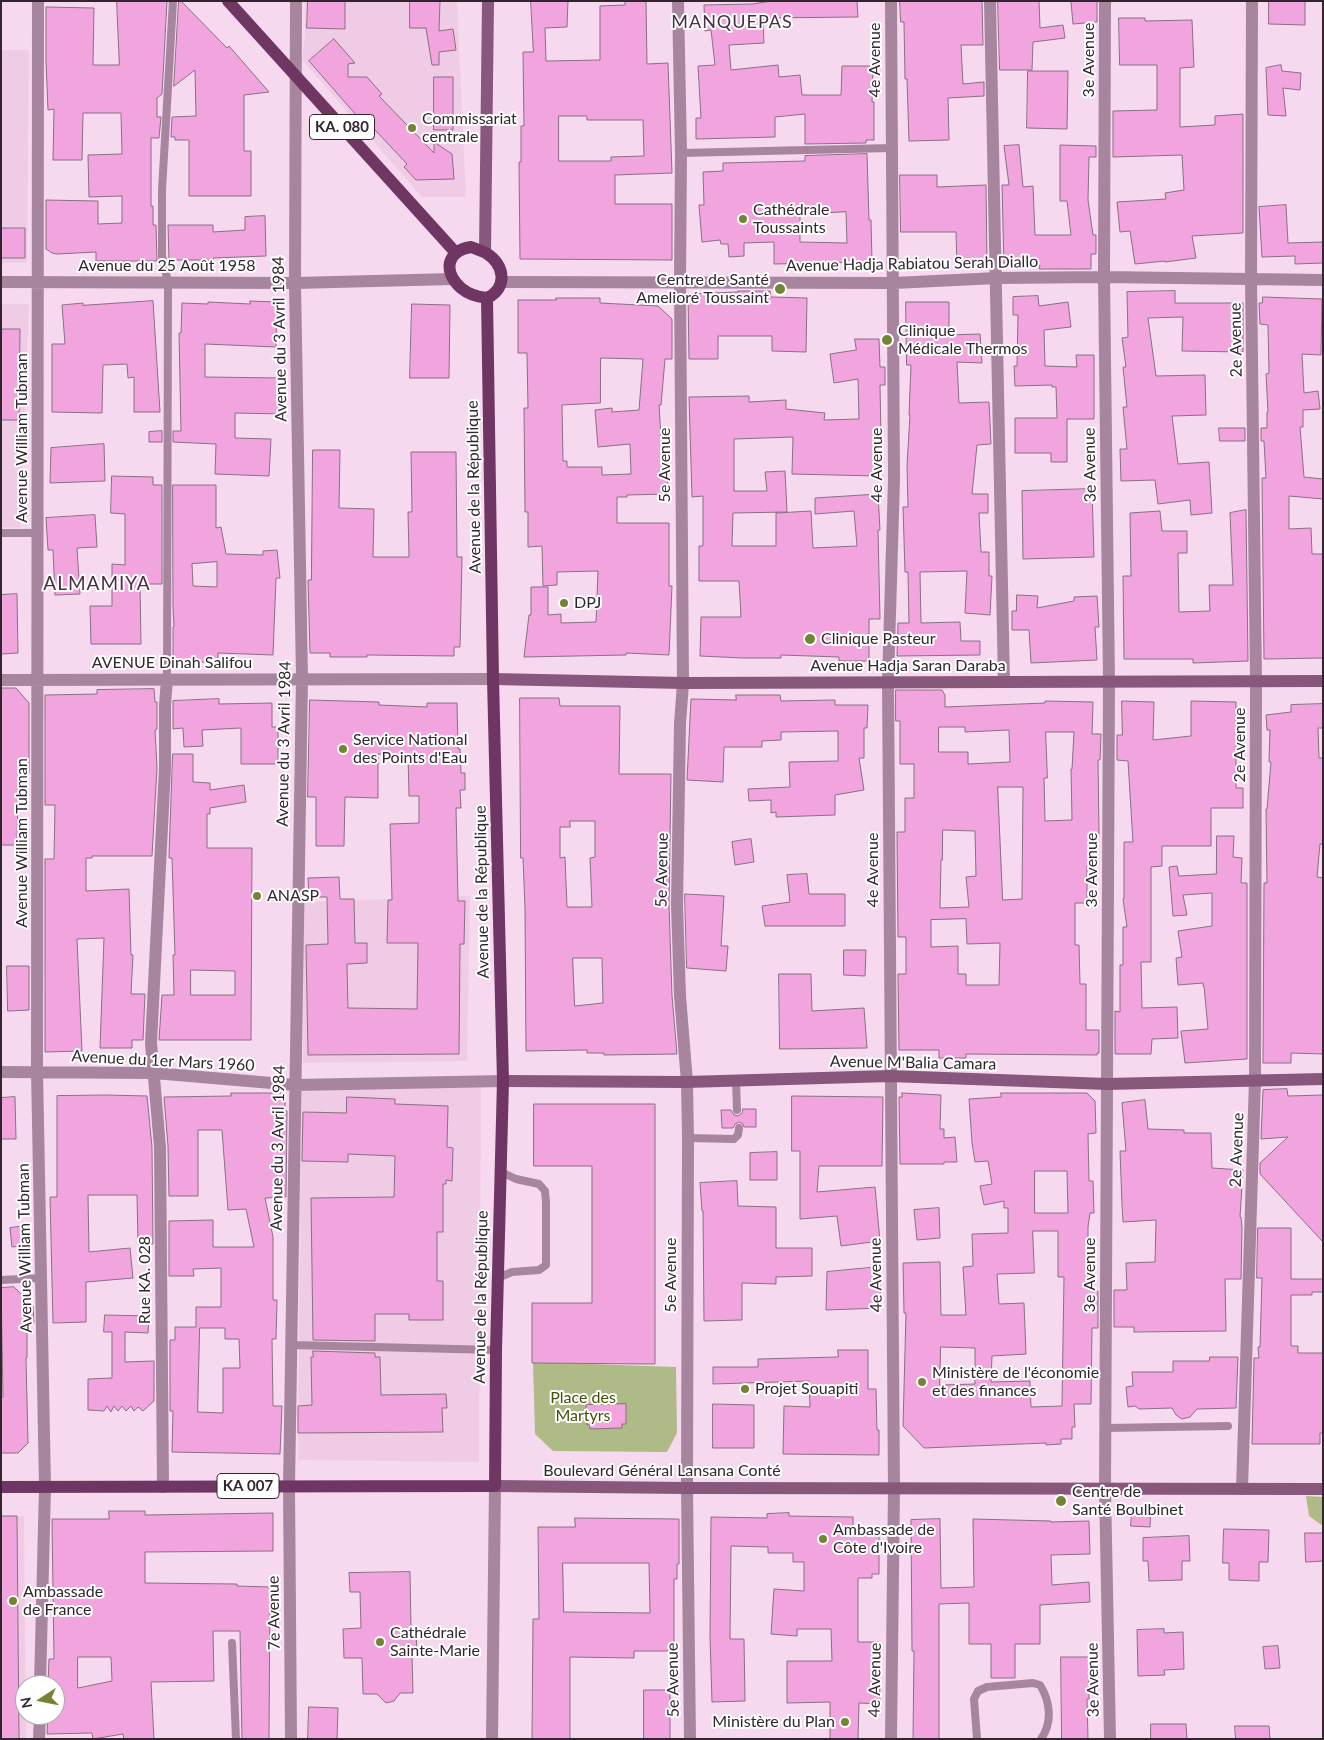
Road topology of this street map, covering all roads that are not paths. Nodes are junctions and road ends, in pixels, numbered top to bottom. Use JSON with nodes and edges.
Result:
{"nodes":[{"id":1,"x":38,"y":1,"type":"edge"},
{"id":2,"x":173,"y":1,"type":"edge"},
{"id":3,"x":228,"y":1,"type":"edge"},
{"id":4,"x":296,"y":1,"type":"edge"},
{"id":5,"x":488,"y":1,"type":"edge"},
{"id":6,"x":678,"y":1,"type":"edge"},
{"id":7,"x":891,"y":1,"type":"edge"},
{"id":8,"x":990,"y":1,"type":"edge"},
{"id":9,"x":1105,"y":1,"type":"edge"},
{"id":10,"x":1252,"y":1,"type":"edge"},
{"id":11,"x":296,"y":75,"type":"junction"},
{"id":12,"x":891,"y":148,"type":"junction"},
{"id":13,"x":681,"y":153,"type":"junction"},
{"id":14,"x":485,"y":252,"type":"junction"},
{"id":15,"x":456,"y":253,"type":"junction"},
{"id":16,"x":1104,"y":277,"type":"junction"},
{"id":17,"x":997,"y":278,"type":"junction"},
{"id":18,"x":453,"y":279,"type":"junction"},
{"id":19,"x":1251,"y":279,"type":"junction"},
{"id":20,"x":1323,"y":280,"type":"edge"},
{"id":21,"x":1,"y":282,"type":"edge"},
{"id":22,"x":38,"y":282,"type":"junction"},
{"id":23,"x":168,"y":282,"type":"junction"},
{"id":24,"x":502,"y":282,"type":"junction"},
{"id":25,"x":680,"y":282,"type":"junction"},
{"id":26,"x":296,"y":283,"type":"junction"},
{"id":27,"x":894,"y":283,"type":"junction"},
{"id":28,"x":487,"y":298,"type":"junction"},
{"id":29,"x":1,"y":533,"type":"edge"},
{"id":30,"x":38,"y":533,"type":"junction"},
{"id":31,"x":302,"y":678,"type":"junction"},
{"id":32,"x":167,"y":679,"type":"junction"},
{"id":33,"x":493,"y":679,"type":"junction"},
{"id":34,"x":1,"y":680,"type":"edge"},
{"id":35,"x":38,"y":680,"type":"junction"},
{"id":36,"x":1109,"y":681,"type":"junction"},
{"id":37,"x":1256,"y":681,"type":"junction"},
{"id":38,"x":1323,"y":681,"type":"edge"},
{"id":39,"x":888,"y":682,"type":"junction"},
{"id":40,"x":1004,"y":682,"type":"junction"},
{"id":41,"x":683,"y":683,"type":"junction"},
{"id":42,"x":1,"y":1072,"type":"edge"},
{"id":43,"x":37,"y":1072,"type":"junction"},
{"id":44,"x":154,"y":1073,"type":"junction"},
{"id":45,"x":890,"y":1076,"type":"junction"},
{"id":46,"x":1323,"y":1079,"type":"edge"},
{"id":47,"x":1255,"y":1080,"type":"junction"},
{"id":48,"x":503,"y":1081,"type":"junction"},
{"id":49,"x":736,"y":1081,"type":"junction"},
{"id":50,"x":687,"y":1082,"type":"junction"},
{"id":51,"x":1107,"y":1084,"type":"junction"},
{"id":52,"x":295,"y":1085,"type":"junction"},
{"id":53,"x":737,"y":1110,"type":"dead end"},
{"id":54,"x":739,"y":1128,"type":"dead end"},
{"id":55,"x":688,"y":1138,"type":"junction"},
{"id":56,"x":500,"y":1172,"type":"junction"},
{"id":57,"x":42,"y":1278,"type":"junction"},
{"id":58,"x":498,"y":1278,"type":"junction"},
{"id":59,"x":1,"y":1280,"type":"edge"},
{"id":60,"x":291,"y":1345,"type":"junction"},
{"id":61,"x":496,"y":1350,"type":"junction"},
{"id":62,"x":1228,"y":1426,"type":"dead end"},
{"id":63,"x":1106,"y":1428,"type":"junction"},
{"id":64,"x":289,"y":1486,"type":"junction"},
{"id":65,"x":495,"y":1486,"type":"junction"},
{"id":66,"x":1,"y":1487,"type":"edge"},
{"id":67,"x":45,"y":1487,"type":"junction"},
{"id":68,"x":163,"y":1487,"type":"junction"},
{"id":69,"x":687,"y":1488,"type":"junction"},
{"id":70,"x":894,"y":1488,"type":"junction"},
{"id":71,"x":1105,"y":1489,"type":"junction"},
{"id":72,"x":1242,"y":1489,"type":"junction"},
{"id":73,"x":1323,"y":1489,"type":"edge"},
{"id":74,"x":232,"y":1643,"type":"dead end"},
{"id":75,"x":40,"y":1675,"type":"edge"},
{"id":76,"x":40,"y":1725,"type":"edge"},
{"id":77,"x":39,"y":1739,"type":"edge"},
{"id":78,"x":236,"y":1739,"type":"edge"},
{"id":79,"x":291,"y":1739,"type":"edge"},
{"id":80,"x":492,"y":1739,"type":"edge"},
{"id":81,"x":690,"y":1739,"type":"edge"},
{"id":82,"x":891,"y":1739,"type":"edge"},
{"id":83,"x":978,"y":1739,"type":"edge"},
{"id":84,"x":1041,"y":1739,"type":"edge"},
{"id":85,"x":1110,"y":1739,"type":"edge"}],
"edges":[{"from":1,"to":22,"type":"street","name":"Avenue William Tubman"},
{"from":2,"to":23,"type":"lane"},
{"from":3,"to":11,"type":"main road","number":"KA. 080"},
{"from":4,"to":11,"type":"street","name":"Avenue du 3 Avril 1984"},
{"from":5,"to":14,"type":"street"},
{"from":6,"to":13,"type":"street","name":"5e Avenue"},
{"from":7,"to":12,"type":"street","name":"4e Avenue"},
{"from":8,"to":17,"type":"street"},
{"from":9,"to":16,"type":"street","name":"3e Avenue"},
{"from":10,"to":19,"type":"street","name":"2e Avenue"},
{"from":11,"to":15,"type":"main road","number":"KA. 080"},
{"from":11,"to":26,"type":"street","name":"Avenue du 3 Avril 1984"},
{"from":12,"to":13,"type":"lane"},
{"from":12,"to":27,"type":"street","name":"4e Avenue"},
{"from":13,"to":25,"type":"street","name":"5e Avenue"},
{"from":14,"to":15,"type":"main road"},
{"from":14,"to":24,"type":"main road"},
{"from":15,"to":18,"type":"main road"},
{"from":16,"to":17,"type":"street","name":"Avenue Hadja Rabiatou Serah Diallo"},
{"from":16,"to":19,"type":"street","name":"Avenue Hadja Rabiatou Serah Diallo"},
{"from":16,"to":36,"type":"street","name":"3e Avenue"},
{"from":17,"to":27,"type":"street","name":"Avenue Hadja Rabiatou Serah Diallo"},
{"from":17,"to":40,"type":"street"},
{"from":18,"to":26,"type":"street","name":"Avenue du 25 Août 1958"},
{"from":18,"to":28,"type":"main road"},
{"from":19,"to":20,"type":"street","name":"Avenue Hadja Rabiatou Serah Diallo"},
{"from":19,"to":37,"type":"street","name":"2e Avenue"},
{"from":21,"to":22,"type":"street","name":"Avenue du 25 Août 1958"},
{"from":22,"to":23,"type":"street","name":"Avenue du 25 Août 1958"},
{"from":22,"to":30,"type":"street","name":"Avenue William Tubman"},
{"from":23,"to":26,"type":"street","name":"Avenue du 25 Août 1958"},
{"from":23,"to":32,"type":"lane"},
{"from":24,"to":25,"type":"street","name":"Avenue Hadja Rabiatou Serah Diallo"},
{"from":24,"to":28,"type":"main road"},
{"from":25,"to":27,"type":"street","name":"Avenue Hadja Rabiatou Serah Diallo"},
{"from":25,"to":41,"type":"street","name":"5e Avenue"},
{"from":26,"to":31,"type":"street","name":"Avenue du 3 Avril 1984"},
{"from":27,"to":39,"type":"street","name":"4e Avenue"},
{"from":28,"to":33,"type":"main road","name":"Avenue de la République"},
{"from":29,"to":30,"type":"lane"},
{"from":30,"to":35,"type":"street","name":"Avenue William Tubman"},
{"from":31,"to":32,"type":"street","name":"AVENUE Dinah Salifou"},
{"from":31,"to":33,"type":"street","name":"AVENUE Dinah Salifou"},
{"from":31,"to":52,"type":"street","name":"Avenue du 3 Avril 1984"},
{"from":32,"to":35,"type":"street","name":"AVENUE Dinah Salifou"},
{"from":32,"to":44,"type":"street","name":"Rue KA. 028"},
{"from":33,"to":41,"type":"street","name":"Avenue Hadja Saran Daraba"},
{"from":33,"to":48,"type":"main road","name":"Avenue de la République"},
{"from":34,"to":35,"type":"street","name":"AVENUE Dinah Salifou"},
{"from":35,"to":43,"type":"street","name":"Avenue William Tubman"},
{"from":36,"to":37,"type":"street","name":"Avenue Hadja Saran Daraba"},
{"from":36,"to":40,"type":"street","name":"Avenue Hadja Saran Daraba"},
{"from":36,"to":51,"type":"street","name":"3e Avenue"},
{"from":37,"to":38,"type":"street","name":"Avenue Hadja Saran Daraba"},
{"from":37,"to":47,"type":"street","name":"2e Avenue"},
{"from":39,"to":40,"type":"street","name":"Avenue Hadja Saran Daraba"},
{"from":39,"to":41,"type":"street","name":"Avenue Hadja Saran Daraba"},
{"from":39,"to":45,"type":"street","name":"4e Avenue"},
{"from":41,"to":50,"type":"street","name":"5e Avenue"},
{"from":42,"to":43,"type":"street","name":"Avenue du 1er Mars 1960"},
{"from":43,"to":44,"type":"street","name":"Avenue du 1er Mars 1960"},
{"from":43,"to":57,"type":"street","name":"Avenue William Tubman"},
{"from":44,"to":52,"type":"street","name":"Avenue du 1er Mars 1960"},
{"from":44,"to":68,"type":"street","name":"Rue KA. 028"},
{"from":45,"to":49,"type":"street","name":"Avenue M'Balia Camara"},
{"from":45,"to":51,"type":"street","name":"Avenue M'Balia Camara"},
{"from":45,"to":70,"type":"street","name":"4e Avenue"},
{"from":46,"to":47,"type":"street","name":"Avenue M'Balia Camara"},
{"from":47,"to":51,"type":"street","name":"Avenue M'Balia Camara"},
{"from":47,"to":72,"type":"street","name":"2e Avenue"},
{"from":48,"to":50,"type":"street","name":"Avenue M'Balia Camara"},
{"from":48,"to":52,"type":"street","name":"Avenue du 1er Mars 1960"},
{"from":48,"to":56,"type":"main road","name":"Avenue de la République"},
{"from":49,"to":50,"type":"street","name":"Avenue M'Balia Camara"},
{"from":49,"to":53,"type":"lane"},
{"from":50,"to":55,"type":"street","name":"5e Avenue"},
{"from":51,"to":63,"type":"street","name":"3e Avenue"},
{"from":52,"to":60,"type":"street","name":"Avenue du 3 Avril 1984"},
{"from":54,"to":55,"type":"lane"},
{"from":55,"to":69,"type":"street","name":"5e Avenue"},
{"from":56,"to":58,"type":"main road","name":"Avenue de la République"},
{"from":56,"to":58,"type":"lane"},
{"from":57,"to":59,"type":"lane"},
{"from":57,"to":67,"type":"street","name":"Avenue William Tubman"},
{"from":58,"to":61,"type":"main road","name":"Avenue de la République"},
{"from":60,"to":61,"type":"lane"},
{"from":60,"to":64,"type":"street","name":"Avenue du 3 Avril 1984"},
{"from":61,"to":65,"type":"main road","name":"Avenue de la République"},
{"from":62,"to":63,"type":"lane"},
{"from":63,"to":71,"type":"street","name":"3e Avenue"},
{"from":64,"to":65,"type":"main road","name":"Boulevard Général Lansana Conté","number":"KA 007"},
{"from":64,"to":68,"type":"main road","name":"Boulevard Général Lansana Conté","number":"KA 007"},
{"from":64,"to":79,"type":"street","name":"7e Avenue"},
{"from":65,"to":69,"type":"street","name":"Boulevard Général Lansana Conté"},
{"from":65,"to":80,"type":"street"},
{"from":66,"to":67,"type":"main road","name":"Boulevard Général Lansana Conté","number":"KA 007"},
{"from":67,"to":68,"type":"main road","name":"Boulevard Général Lansana Conté","number":"KA 007"},
{"from":67,"to":75,"type":"street","name":"Avenue William Tubman"},
{"from":69,"to":70,"type":"street","name":"Boulevard Général Lansana Conté"},
{"from":69,"to":81,"type":"street","name":"5e Avenue"},
{"from":70,"to":71,"type":"street","name":"Boulevard Général Lansana Conté"},
{"from":70,"to":82,"type":"street","name":"4e Avenue"},
{"from":71,"to":72,"type":"street","name":"Boulevard Général Lansana Conté"},
{"from":71,"to":85,"type":"street","name":"3e Avenue"},
{"from":72,"to":73,"type":"street","name":"Boulevard Général Lansana Conté"},
{"from":74,"to":78,"type":"lane"},
{"from":76,"to":77,"type":"street"},
{"from":83,"to":84,"type":"lane"}]}
